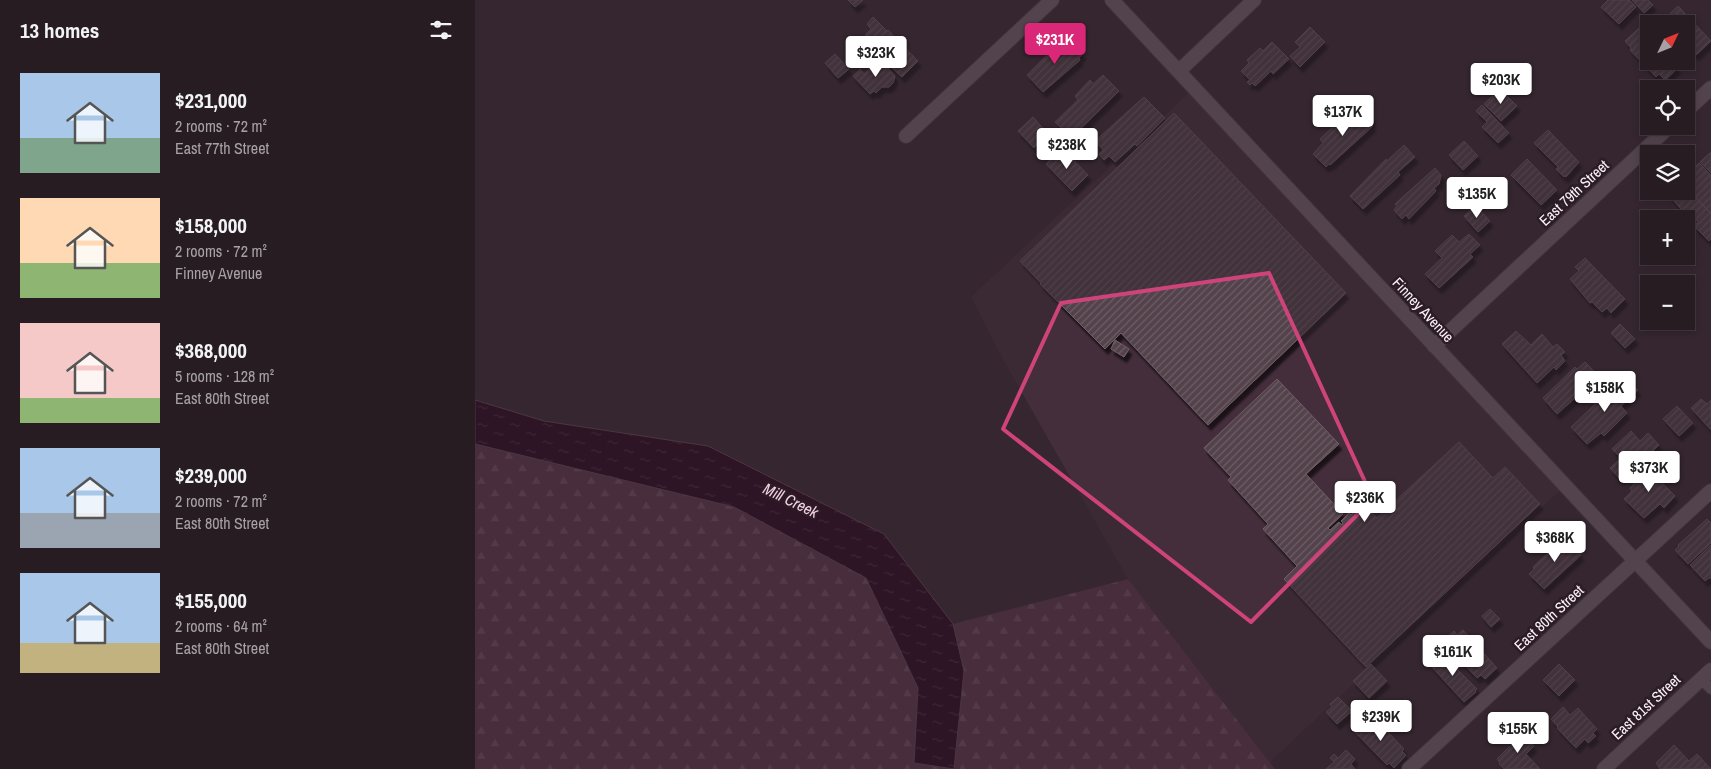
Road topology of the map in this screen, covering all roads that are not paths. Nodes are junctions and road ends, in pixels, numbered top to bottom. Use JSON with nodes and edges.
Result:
{"nodes":[{"id":1,"x":1052,"y":0,"type":"edge"},
{"id":2,"x":1112,"y":0,"type":"edge"},
{"id":3,"x":1254,"y":0,"type":"edge"},
{"id":4,"x":1179,"y":71,"type":"junction"},
{"id":5,"x":1711,"y":88,"type":"edge"},
{"id":6,"x":1695,"y":103,"type":"edge"},
{"id":7,"x":1660,"y":135,"type":"edge"},
{"id":8,"x":906,"y":136,"type":"dead end"},
{"id":9,"x":1434,"y":346,"type":"junction"},
{"id":10,"x":1711,"y":491,"type":"edge"},
{"id":11,"x":1635,"y":561,"type":"junction"},
{"id":12,"x":1711,"y":642,"type":"edge"},
{"id":13,"x":1708,"y":679,"type":"edge"},
{"id":14,"x":1409,"y":769,"type":"edge"},
{"id":15,"x":1603,"y":769,"type":"edge"}],
"edges":[{"from":1,"to":8,"type":"street"},
{"from":2,"to":4,"type":"street","name":"Finney Avenue"},
{"from":3,"to":4,"type":"street"},
{"from":4,"to":9,"type":"street","name":"Finney Avenue"},
{"from":5,"to":6,"type":"street"},
{"from":7,"to":9,"type":"street","name":"East 79th Street"},
{"from":9,"to":11,"type":"street","name":"Finney Avenue"},
{"from":10,"to":11,"type":"street","name":"East 80th Street"},
{"from":11,"to":12,"type":"street","name":"Finney Avenue"},
{"from":11,"to":14,"type":"street","name":"East 80th Street"},
{"from":13,"to":15,"type":"street","name":"East 81st Street"}]}
